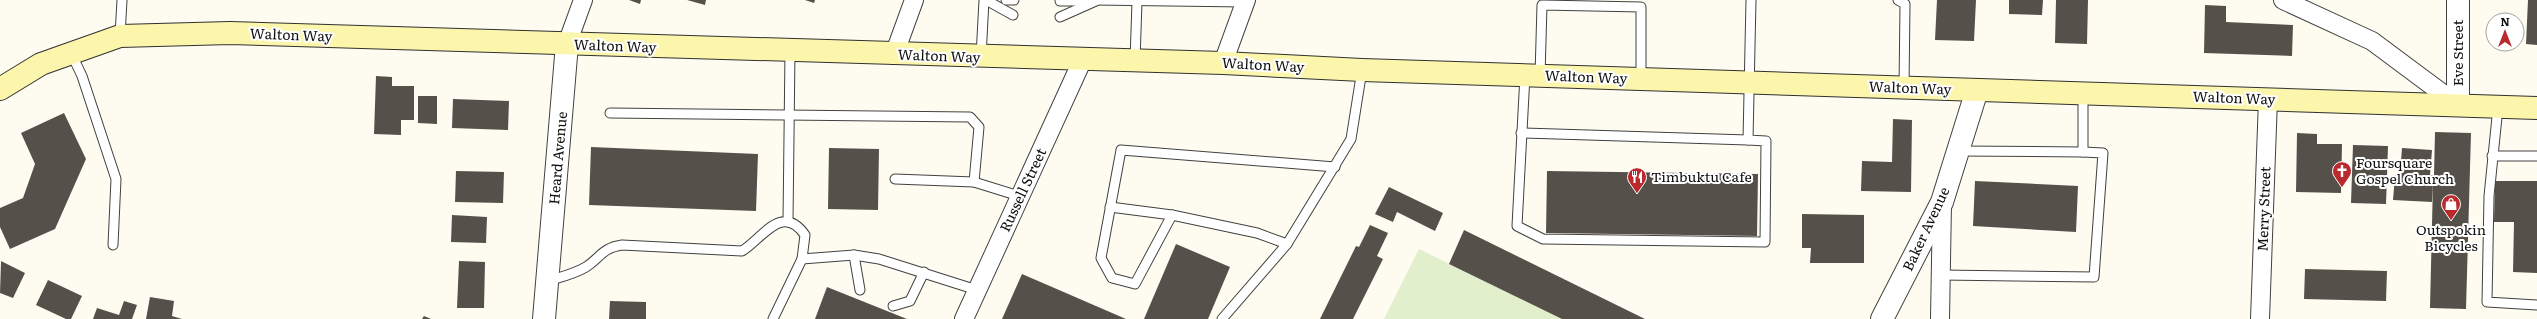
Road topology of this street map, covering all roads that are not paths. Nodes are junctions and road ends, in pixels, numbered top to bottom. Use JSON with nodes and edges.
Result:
{"nodes":[{"id":1,"x":122,"y":0,"type":"edge"},
{"id":2,"x":583,"y":0,"type":"edge"},
{"id":3,"x":914,"y":0,"type":"edge"},
{"id":4,"x":985,"y":0,"type":"edge"},
{"id":5,"x":1006,"y":0,"type":"edge"},
{"id":6,"x":1014,"y":0,"type":"edge"},
{"id":7,"x":1751,"y":0,"type":"edge"},
{"id":8,"x":1898,"y":0,"type":"edge"},
{"id":9,"x":2283,"y":0,"type":"edge"},
{"id":10,"x":2458,"y":0,"type":"edge"},
{"id":11,"x":1060,"y":1,"type":"dead end"},
{"id":12,"x":1095,"y":1,"type":"edge"},
{"id":13,"x":1246,"y":1,"type":"edge"},
{"id":14,"x":1137,"y":2,"type":"junction"},
{"id":15,"x":1642,"y":4,"type":"edge"},
{"id":16,"x":1013,"y":15,"type":"dead end"},
{"id":17,"x":1060,"y":17,"type":"dead end"},
{"id":18,"x":120,"y":36,"type":"junction"},
{"id":19,"x":567,"y":44,"type":"junction"},
{"id":20,"x":790,"y":51,"type":"junction"},
{"id":21,"x":71,"y":53,"type":"junction"},
{"id":22,"x":894,"y":55,"type":"junction"},
{"id":23,"x":981,"y":57,"type":"junction"},
{"id":24,"x":1082,"y":61,"type":"junction"},
{"id":25,"x":1135,"y":62,"type":"junction"},
{"id":26,"x":1223,"y":63,"type":"junction"},
{"id":27,"x":1362,"y":70,"type":"junction"},
{"id":28,"x":1532,"y":75,"type":"junction"},
{"id":29,"x":1641,"y":79,"type":"junction"},
{"id":30,"x":1749,"y":83,"type":"junction"},
{"id":31,"x":1904,"y":88,"type":"junction"},
{"id":32,"x":0,"y":89,"type":"edge"},
{"id":33,"x":1978,"y":90,"type":"junction"},
{"id":34,"x":2083,"y":93,"type":"junction"},
{"id":35,"x":2268,"y":100,"type":"junction"},
{"id":36,"x":2458,"y":105,"type":"junction"},
{"id":37,"x":2498,"y":107,"type":"junction"},
{"id":38,"x":2537,"y":108,"type":"edge"},
{"id":39,"x":610,"y":113,"type":"dead end"},
{"id":40,"x":789,"y":117,"type":"junction"},
{"id":41,"x":1521,"y":133,"type":"junction"},
{"id":42,"x":1748,"y":140,"type":"junction"},
{"id":43,"x":1958,"y":151,"type":"junction"},
{"id":44,"x":2083,"y":152,"type":"junction"},
{"id":45,"x":2492,"y":156,"type":"junction"},
{"id":46,"x":2537,"y":156,"type":"edge"},
{"id":47,"x":1335,"y":167,"type":"junction"},
{"id":48,"x":895,"y":179,"type":"dead end"},
{"id":49,"x":974,"y":182,"type":"junction"},
{"id":50,"x":1019,"y":196,"type":"junction"},
{"id":51,"x":1942,"y":202,"type":"junction"},
{"id":52,"x":1110,"y":207,"type":"junction"},
{"id":53,"x":1172,"y":215,"type":"junction"},
{"id":54,"x":788,"y":221,"type":"junction"},
{"id":55,"x":1287,"y":244,"type":"junction"},
{"id":56,"x":113,"y":245,"type":"dead end"},
{"id":57,"x":854,"y":255,"type":"junction"},
{"id":58,"x":802,"y":259,"type":"junction"},
{"id":59,"x":924,"y":272,"type":"junction"},
{"id":60,"x":1941,"y":275,"type":"junction"},
{"id":61,"x":547,"y":282,"type":"junction"},
{"id":62,"x":860,"y":290,"type":"dead end"},
{"id":63,"x":977,"y":290,"type":"junction"},
{"id":64,"x":2537,"y":305,"type":"edge"},
{"id":65,"x":893,"y":306,"type":"dead end"},
{"id":66,"x":544,"y":319,"type":"edge"},
{"id":67,"x":773,"y":319,"type":"edge"},
{"id":68,"x":964,"y":319,"type":"edge"},
{"id":69,"x":1222,"y":319,"type":"edge"},
{"id":70,"x":1882,"y":319,"type":"edge"},
{"id":71,"x":1940,"y":319,"type":"edge"},
{"id":72,"x":2260,"y":319,"type":"edge"}],
"edges":[{"from":1,"to":18,"type":"lane"},
{"from":2,"to":19,"type":"street","name":"Heard Avenue"},
{"from":3,"to":22,"type":"street"},
{"from":4,"to":16,"type":"lane"},
{"from":4,"to":23,"type":"lane"},
{"from":5,"to":6,"type":"lane"},
{"from":7,"to":30,"type":"lane"},
{"from":8,"to":31,"type":"lane"},
{"from":9,"to":36,"type":"street"},
{"from":10,"to":36,"type":"street","name":"Eve Street"},
{"from":11,"to":12,"type":"lane"},
{"from":12,"to":14,"type":"lane"},
{"from":12,"to":17,"type":"lane"},
{"from":13,"to":14,"type":"lane"},
{"from":13,"to":26,"type":"street"},
{"from":14,"to":25,"type":"lane"},
{"from":15,"to":28,"type":"lane"},
{"from":15,"to":29,"type":"lane"},
{"from":18,"to":19,"type":"main road","name":"Walton Way"},
{"from":18,"to":21,"type":"main road","name":"Walton Way"},
{"from":19,"to":20,"type":"main road","name":"Walton Way"},
{"from":19,"to":61,"type":"street","name":"Heard Avenue"},
{"from":20,"to":22,"type":"main road","name":"Walton Way"},
{"from":20,"to":40,"type":"lane"},
{"from":21,"to":32,"type":"main road","name":"Walton Way"},
{"from":21,"to":56,"type":"lane"},
{"from":22,"to":23,"type":"main road","name":"Walton Way"},
{"from":23,"to":24,"type":"main road","name":"Walton Way"},
{"from":24,"to":25,"type":"main road","name":"Walton Way"},
{"from":24,"to":50,"type":"street","name":"Russell Street"},
{"from":25,"to":26,"type":"main road","name":"Walton Way"},
{"from":26,"to":27,"type":"main road","name":"Walton Way"},
{"from":27,"to":28,"type":"main road","name":"Walton Way"},
{"from":27,"to":47,"type":"lane"},
{"from":28,"to":29,"type":"main road","name":"Walton Way"},
{"from":28,"to":41,"type":"lane"},
{"from":29,"to":30,"type":"main road","name":"Walton Way"},
{"from":30,"to":31,"type":"main road","name":"Walton Way"},
{"from":30,"to":42,"type":"lane"},
{"from":31,"to":33,"type":"main road","name":"Walton Way"},
{"from":33,"to":34,"type":"main road","name":"Walton Way"},
{"from":33,"to":43,"type":"street","name":"Baker Avenue"},
{"from":34,"to":35,"type":"main road","name":"Walton Way"},
{"from":34,"to":44,"type":"lane"},
{"from":35,"to":36,"type":"main road","name":"Walton Way"},
{"from":35,"to":72,"type":"street","name":"Merry Street"},
{"from":36,"to":37,"type":"main road","name":"Walton Way"},
{"from":37,"to":38,"type":"main road","name":"Walton Way"},
{"from":37,"to":45,"type":"lane"},
{"from":39,"to":40,"type":"lane"},
{"from":40,"to":49,"type":"lane"},
{"from":40,"to":54,"type":"lane"},
{"from":41,"to":42,"type":"lane"},
{"from":41,"to":42,"type":"lane"},
{"from":43,"to":44,"type":"lane"},
{"from":43,"to":51,"type":"street","name":"Baker Avenue"},
{"from":44,"to":60,"type":"lane"},
{"from":45,"to":46,"type":"lane"},
{"from":45,"to":64,"type":"lane"},
{"from":47,"to":52,"type":"lane"},
{"from":47,"to":55,"type":"lane"},
{"from":48,"to":49,"type":"lane"},
{"from":49,"to":50,"type":"lane"},
{"from":50,"to":63,"type":"street","name":"Russell Street"},
{"from":51,"to":60,"type":"street"},
{"from":51,"to":70,"type":"street","name":"Baker Avenue"},
{"from":52,"to":53,"type":"lane"},
{"from":52,"to":53,"type":"lane"},
{"from":53,"to":55,"type":"lane"},
{"from":54,"to":58,"type":"lane"},
{"from":54,"to":61,"type":"lane"},
{"from":55,"to":69,"type":"lane"},
{"from":57,"to":58,"type":"lane"},
{"from":57,"to":59,"type":"lane"},
{"from":57,"to":62,"type":"lane"},
{"from":58,"to":67,"type":"lane"},
{"from":59,"to":63,"type":"lane"},
{"from":59,"to":65,"type":"lane"},
{"from":60,"to":71,"type":"street"},
{"from":61,"to":66,"type":"street","name":"Heard Avenue"},
{"from":63,"to":68,"type":"street","name":"Russell Street"}]}
